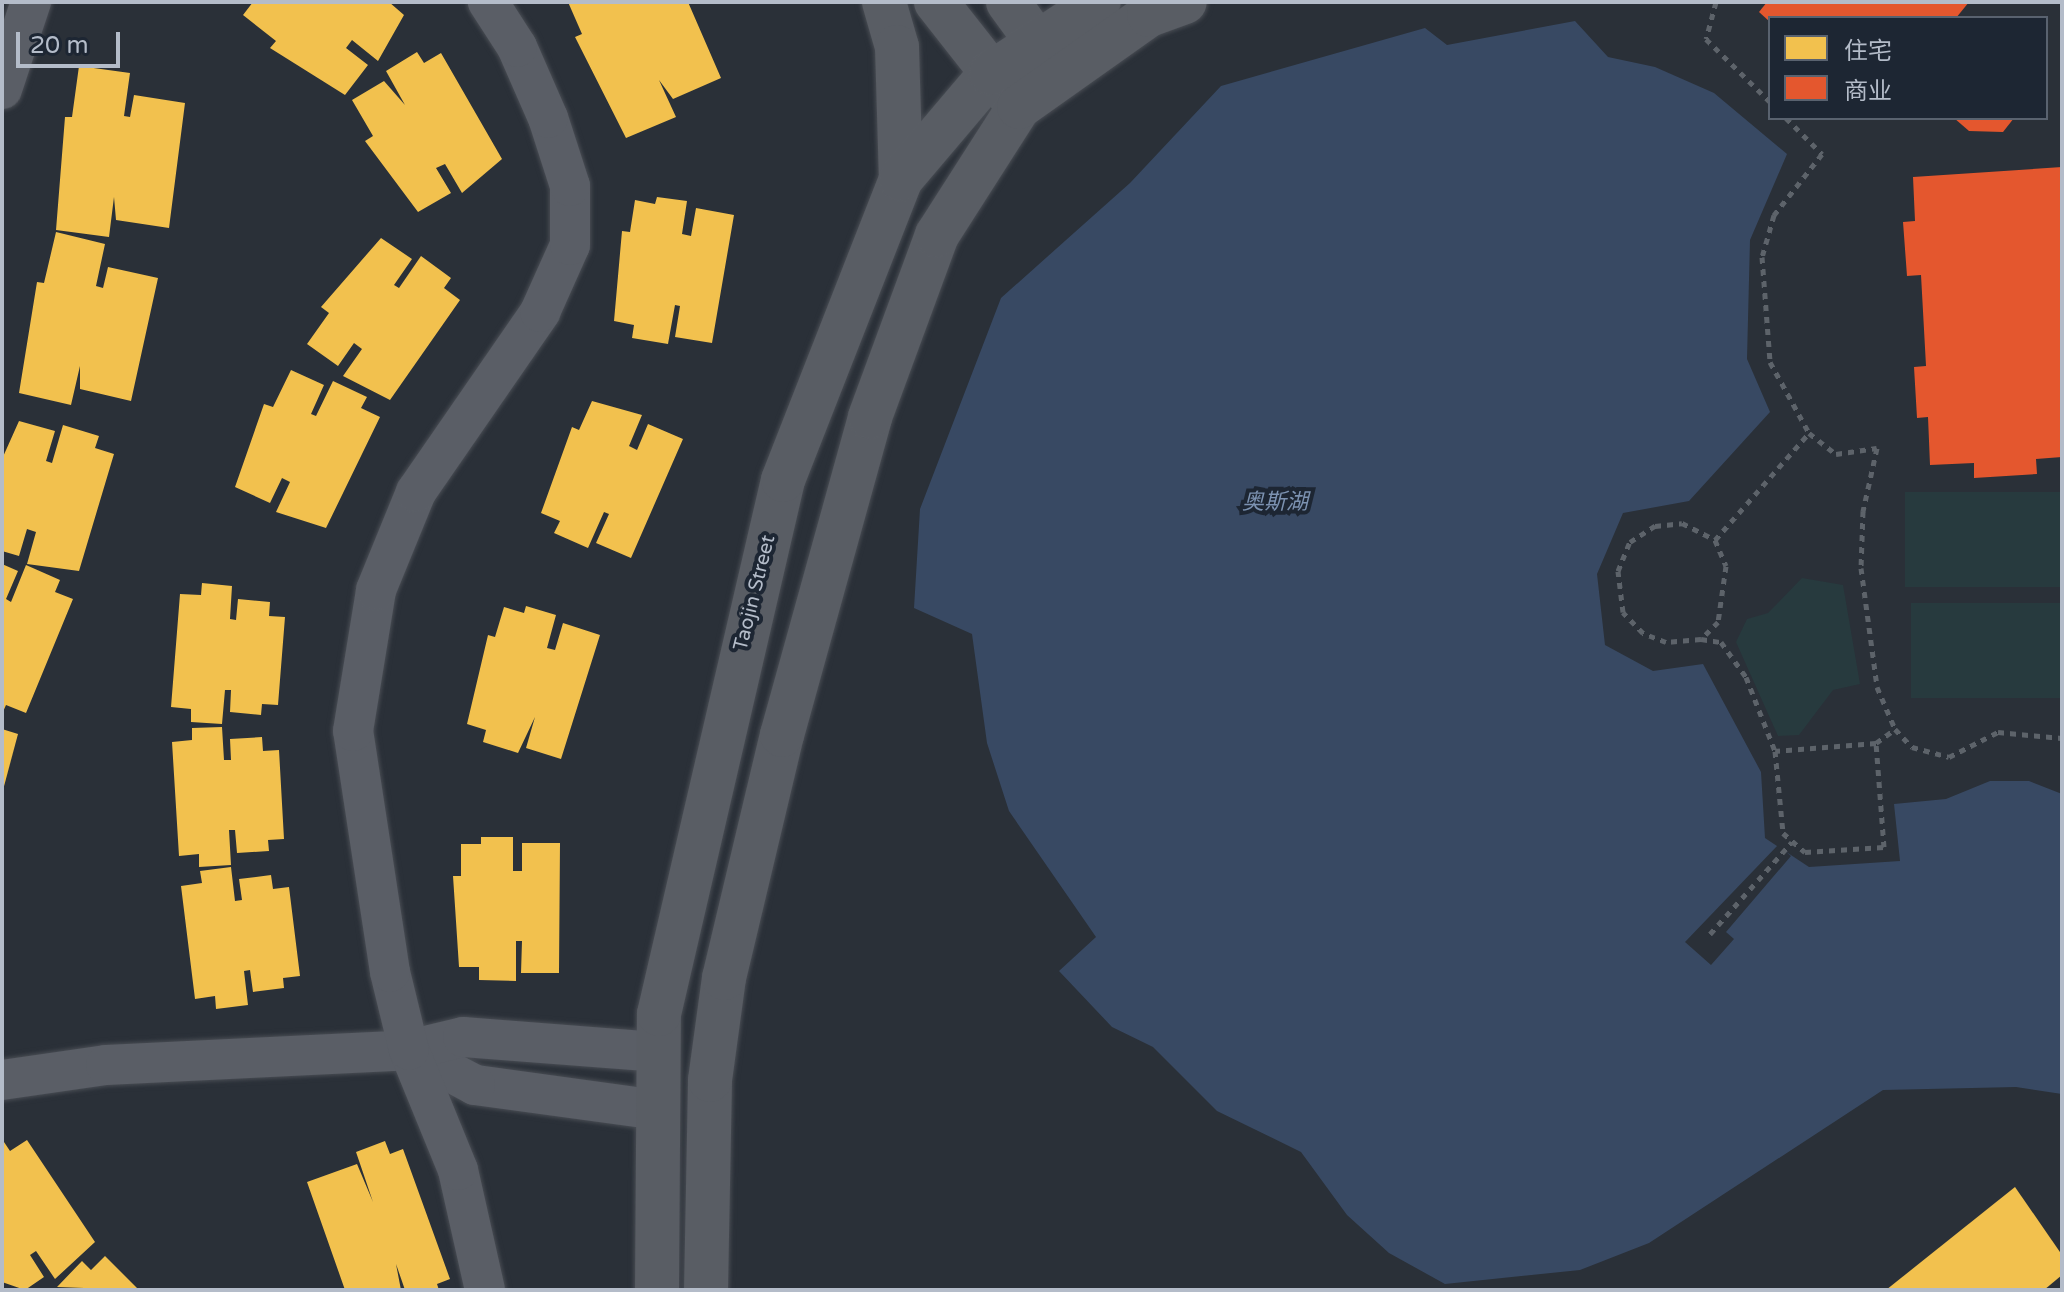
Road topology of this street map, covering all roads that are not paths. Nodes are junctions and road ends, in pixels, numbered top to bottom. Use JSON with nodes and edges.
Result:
{"nodes":[{"id":1,"x":31,"y":2,"type":"edge"},
{"id":2,"x":488,"y":2,"type":"edge"},
{"id":3,"x":884,"y":2,"type":"edge"},
{"id":4,"x":936,"y":2,"type":"edge"},
{"id":5,"x":1008,"y":2,"type":"edge"},
{"id":6,"x":1099,"y":2,"type":"edge"},
{"id":7,"x":1185,"y":2,"type":"edge"},
{"id":8,"x":1050,"y":58,"type":"junction"},
{"id":9,"x":991,"y":73,"type":"junction"},
{"id":10,"x":2,"y":89,"type":"edge"},
{"id":11,"x":1019,"y":107,"type":"junction"},
{"id":12,"x":901,"y":179,"type":"junction"},
{"id":13,"x":409,"y":1050,"type":"junction"},
{"id":14,"x":2,"y":1080,"type":"edge"},
{"id":15,"x":659,"y":1080,"type":"junction"},
{"id":16,"x":710,"y":1080,"type":"junction"},
{"id":17,"x":485,"y":1290,"type":"edge"},
{"id":18,"x":657,"y":1290,"type":"edge"},
{"id":19,"x":706,"y":1290,"type":"edge"}],
"edges":[{"from":1,"to":10,"type":"street"},
{"from":2,"to":13,"type":"street"},
{"from":3,"to":12,"type":"street"},
{"from":4,"to":9,"type":"street"},
{"from":5,"to":8,"type":"street"},
{"from":6,"to":8,"type":"street","name":"Taojin Street"},
{"from":7,"to":8,"type":"street"},
{"from":8,"to":9,"type":"street","name":"Taojin Street"},
{"from":8,"to":11,"type":"street"},
{"from":9,"to":11,"type":"street"},
{"from":9,"to":12,"type":"street","name":"Taojin Street"},
{"from":11,"to":16,"type":"street"},
{"from":12,"to":15,"type":"street","name":"Taojin Street"},
{"from":13,"to":14,"type":"street"},
{"from":13,"to":15,"type":"street"},
{"from":13,"to":15,"type":"street"},
{"from":13,"to":17,"type":"street"},
{"from":15,"to":16,"type":"street"},
{"from":15,"to":18,"type":"street","name":"Taojin Street"},
{"from":16,"to":19,"type":"street"}]}
